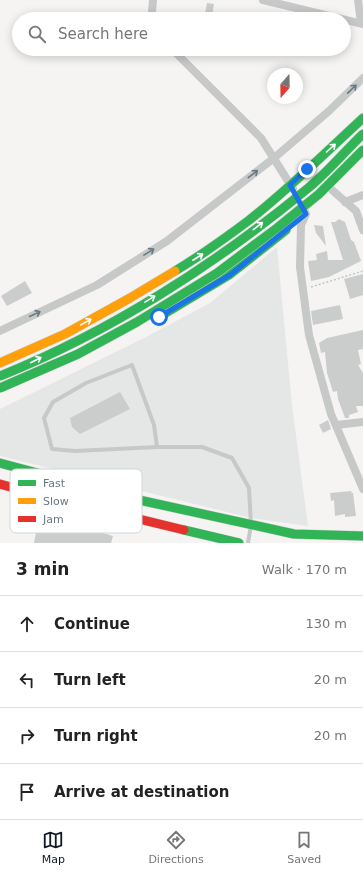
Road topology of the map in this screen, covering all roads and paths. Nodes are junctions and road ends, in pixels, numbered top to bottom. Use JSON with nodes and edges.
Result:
{"nodes":[{"id":1,"x":154,"y":0,"type":"edge"},
{"id":2,"x":263,"y":0,"type":"edge"},
{"id":3,"x":358,"y":0,"type":"edge"},
{"id":4,"x":152,"y":12,"type":"edge"},
{"id":5,"x":315,"y":12,"type":"edge"},
{"id":6,"x":351,"y":20,"type":"edge"},
{"id":7,"x":362,"y":23,"type":"edge"},
{"id":8,"x":179,"y":56,"type":"edge"},
{"id":9,"x":363,"y":78,"type":"edge"},
{"id":10,"x":363,"y":118,"type":"edge"},
{"id":11,"x":363,"y":134,"type":"edge"},
{"id":12,"x":363,"y":150,"type":"edge"},
{"id":13,"x":274,"y":158,"type":"junction"},
{"id":14,"x":363,"y":159,"type":"edge"},
{"id":15,"x":290,"y":185,"type":"junction"},
{"id":16,"x":332,"y":190,"type":"junction"},
{"id":17,"x":363,"y":195,"type":"edge"},
{"id":18,"x":345,"y":202,"type":"junction"},
{"id":19,"x":306,"y":214,"type":"junction"},
{"id":20,"x":363,"y":230,"type":"edge"},
{"id":21,"x":363,"y":271,"type":"edge"},
{"id":22,"x":303,"y":290,"type":"junction"},
{"id":23,"x":0,"y":331,"type":"edge"},
{"id":24,"x":0,"y":364,"type":"edge"},
{"id":25,"x":0,"y":376,"type":"edge"},
{"id":26,"x":0,"y":388,"type":"edge"},
{"id":27,"x":0,"y":394,"type":"edge"},
{"id":28,"x":363,"y":422,"type":"edge"},
{"id":29,"x":336,"y":425,"type":"junction"},
{"id":30,"x":158,"y":447,"type":"junction"},
{"id":31,"x":0,"y":463,"type":"edge"},
{"id":32,"x":23,"y":469,"type":"edge"},
{"id":33,"x":0,"y":484,"type":"edge"},
{"id":34,"x":10,"y":487,"type":"edge"},
{"id":35,"x":363,"y":489,"type":"edge"},
{"id":36,"x":142,"y":501,"type":"edge"},
{"id":37,"x":142,"y":520,"type":"edge"},
{"id":38,"x":251,"y":525,"type":"junction"},
{"id":39,"x":363,"y":536,"type":"edge"},
{"id":40,"x":239,"y":543,"type":"edge"},
{"id":41,"x":248,"y":543,"type":"edge"}],
"edges":[{"from":1,"to":4,"type":"street"},
{"from":2,"to":5,"type":"street"},
{"from":3,"to":7,"type":"street"},
{"from":6,"to":7,"type":"street"},
{"from":8,"to":13,"type":"street"},
{"from":13,"to":9,"type":"street","one_way":true},
{"from":15,"to":10,"type":"main road","one_way":true},
{"from":25,"to":11,"type":"main road","one_way":true,"bridge":true},
{"from":12,"to":26,"type":"main road","bridge":true},
{"from":13,"to":15,"type":"street"},
{"from":23,"to":13,"type":"street","one_way":true},
{"from":14,"to":16,"type":"main road"},
{"from":15,"to":19,"type":"street"},
{"from":24,"to":15,"type":"main road","one_way":true},
{"from":16,"to":18,"type":"street"},
{"from":16,"to":19,"type":"main road"},
{"from":17,"to":18,"type":"street"},
{"from":18,"to":20,"type":"street"},
{"from":19,"to":22,"type":"street"},
{"from":19,"to":27,"type":"main road"},
{"from":21,"to":22,"type":"path"},
{"from":22,"to":29,"type":"street"},
{"from":28,"to":29,"type":"street"},
{"from":29,"to":35,"type":"street"},
{"from":30,"to":30,"type":"lane"},
{"from":30,"to":38,"type":"lane"},
{"from":31,"to":32,"type":"main road"},
{"from":33,"to":34,"type":"main road"},
{"from":36,"to":38,"type":"main road"},
{"from":37,"to":40,"type":"main road"},
{"from":38,"to":39,"type":"main road"},
{"from":38,"to":41,"type":"lane"}]}
